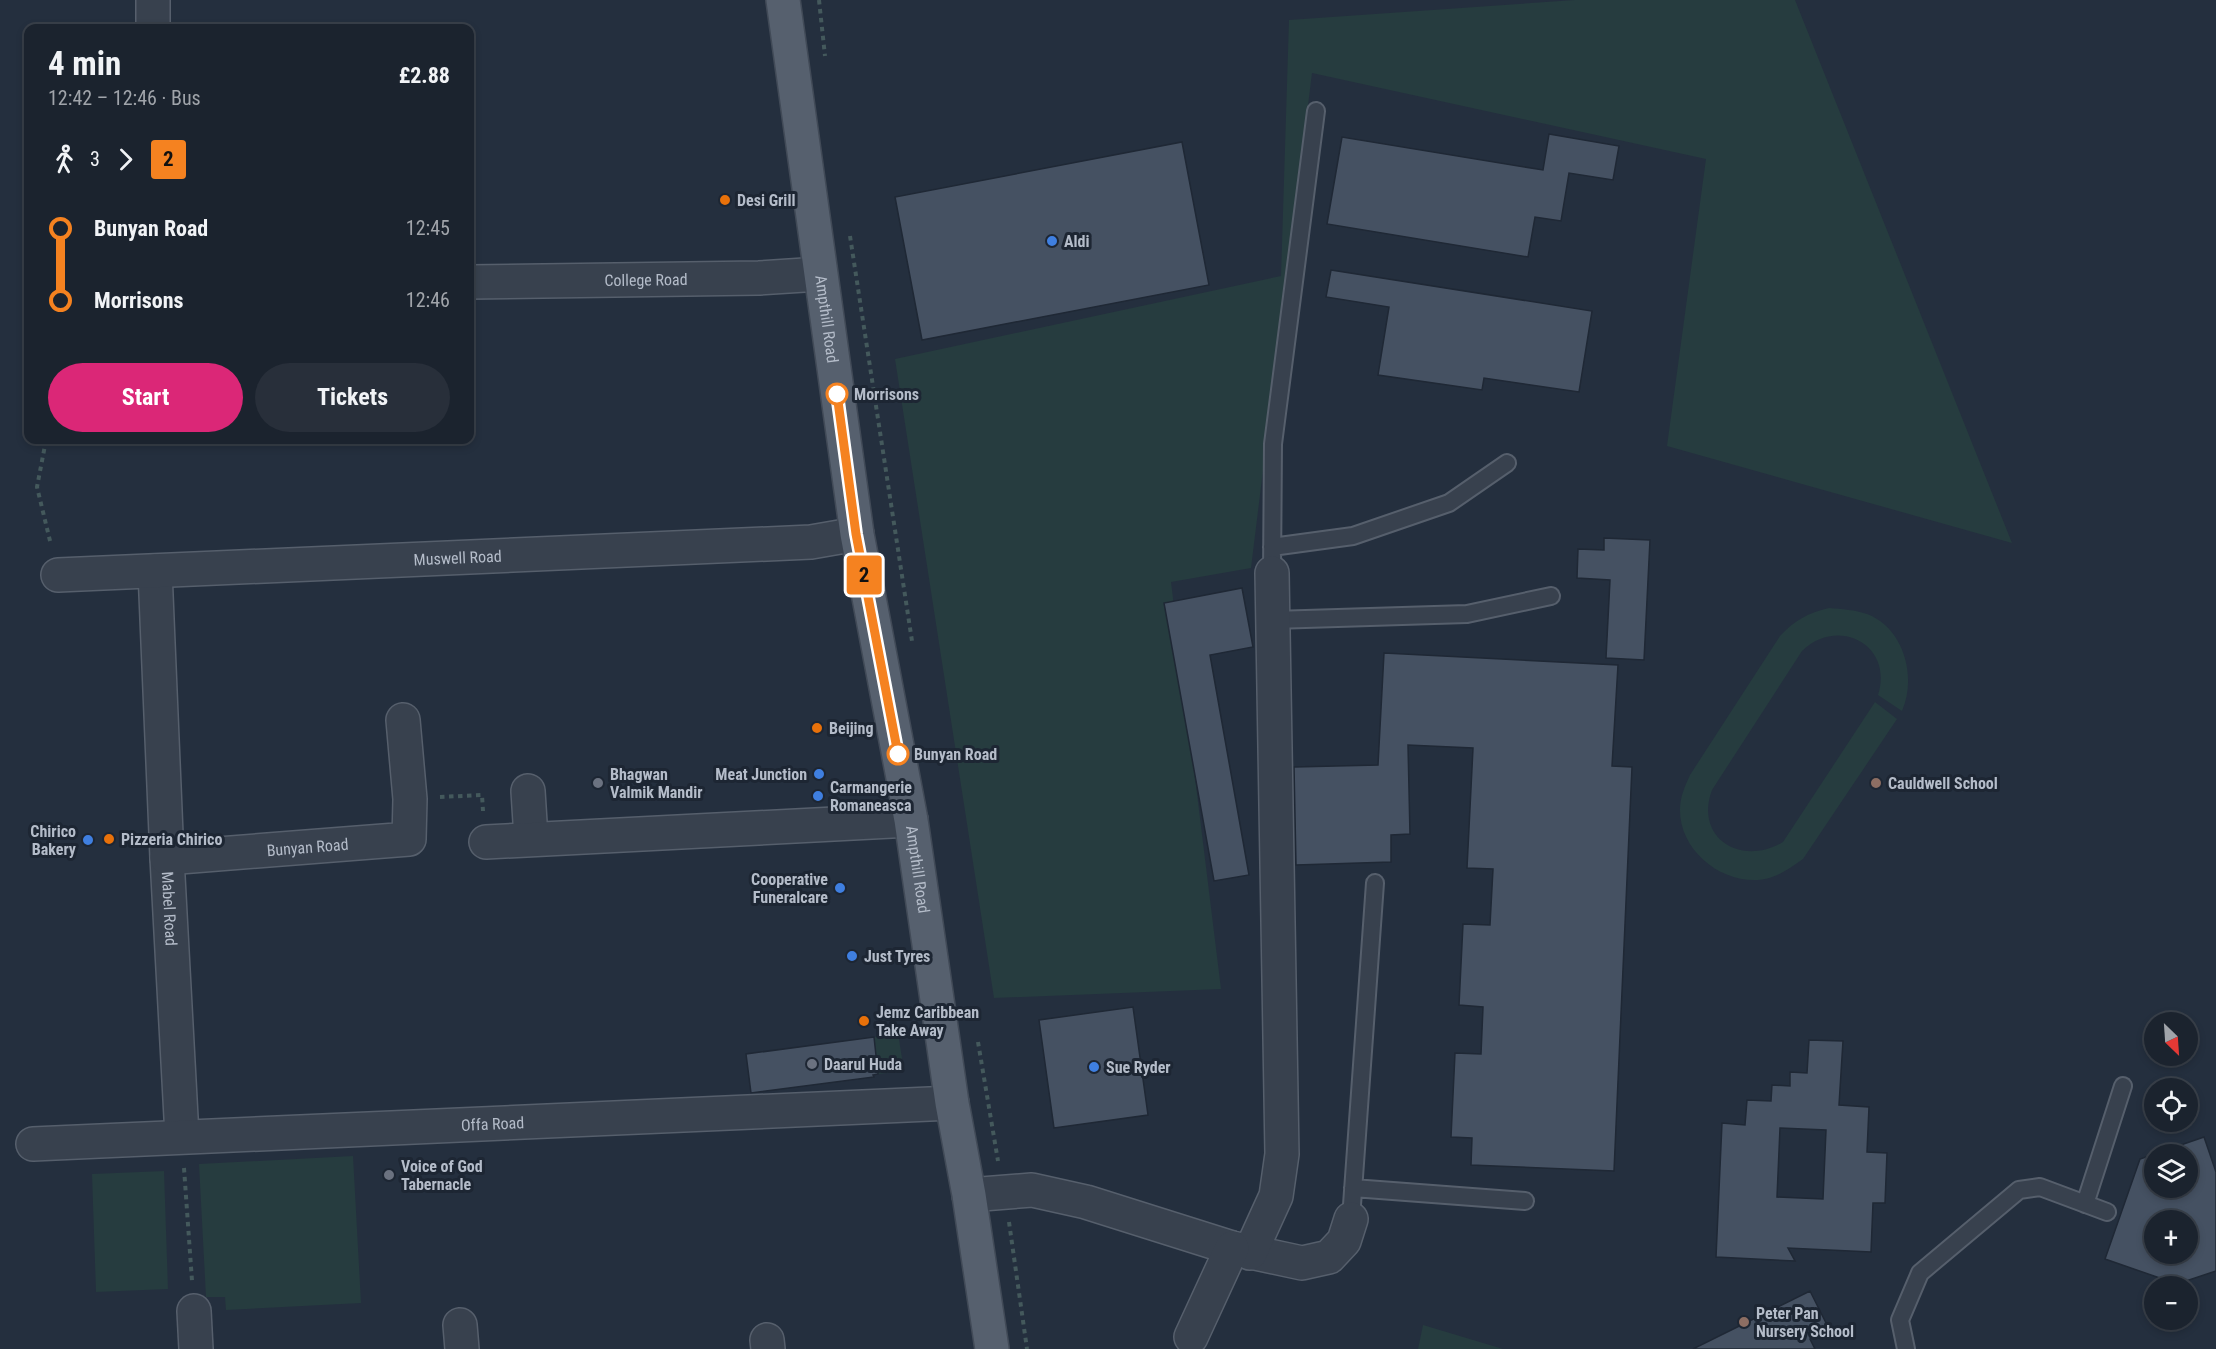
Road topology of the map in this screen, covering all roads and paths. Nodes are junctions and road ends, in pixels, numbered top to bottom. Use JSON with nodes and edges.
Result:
{"nodes":[{"id":1,"x":153,"y":0,"type":"edge"},
{"id":2,"x":783,"y":0,"type":"edge"},
{"id":3,"x":819,"y":0,"type":"edge"},
{"id":4,"x":153,"y":24,"type":"edge"},
{"id":5,"x":826,"y":65,"type":"dead end"},
{"id":6,"x":1316,"y":111,"type":"dead end"},
{"id":7,"x":849,"y":228,"type":"dead end"},
{"id":8,"x":820,"y":274,"type":"junction"},
{"id":9,"x":474,"y":282,"type":"edge"},
{"id":10,"x":45,"y":444,"type":"edge"},
{"id":11,"x":1507,"y":463,"type":"dead end"},
{"id":12,"x":856,"y":534,"type":"junction"},
{"id":13,"x":1272,"y":560,"type":"junction"},
{"id":14,"x":155,"y":571,"type":"junction"},
{"id":15,"x":58,"y":575,"type":"joint"},
{"id":16,"x":1551,"y":596,"type":"dead end"},
{"id":17,"x":1273,"y":620,"type":"junction"},
{"id":18,"x":913,"y":647,"type":"dead end"},
{"id":19,"x":403,"y":720,"type":"dead end"},
{"id":20,"x":528,"y":791,"type":"dead end"},
{"id":21,"x":410,"y":799,"type":"junction"},
{"id":22,"x":911,"y":820,"type":"junction"},
{"id":23,"x":531,"y":838,"type":"junction"},
{"id":24,"x":486,"y":842,"type":"joint"},
{"id":25,"x":167,"y":858,"type":"junction"},
{"id":26,"x":1375,"y":883,"type":"dead end"},
{"id":27,"x":977,"y":1038,"type":"dead end"},
{"id":28,"x":2123,"y":1086,"type":"dead end"},
{"id":29,"x":952,"y":1103,"type":"junction"},
{"id":30,"x":182,"y":1136,"type":"junction"},
{"id":31,"x":33,"y":1144,"type":"dead end"},
{"id":32,"x":1004,"y":1192,"type":"junction"},
{"id":33,"x":969,"y":1195,"type":"junction"},
{"id":34,"x":1525,"y":1201,"type":"dead end"},
{"id":35,"x":1352,"y":1203,"type":"junction"},
{"id":36,"x":2085,"y":1204,"type":"junction"},
{"id":37,"x":2107,"y":1212,"type":"dead end"},
{"id":38,"x":1241,"y":1251,"type":"junction"},
{"id":39,"x":194,"y":1311,"type":"joint"},
{"id":40,"x":1191,"y":1337,"type":"dead end"},
{"id":41,"x":196,"y":1349,"type":"edge"},
{"id":42,"x":992,"y":1349,"type":"edge"},
{"id":43,"x":1028,"y":1349,"type":"edge"},
{"id":44,"x":1906,"y":1349,"type":"edge"}],
"edges":[{"from":1,"to":4,"type":"street"},
{"from":2,"to":8,"type":"main road","name":"Ampthill Road"},
{"from":3,"to":5,"type":"path"},
{"from":6,"to":13,"type":"lane"},
{"from":7,"to":18,"type":"path"},
{"from":8,"to":9,"type":"street","name":"College Road"},
{"from":8,"to":12,"type":"main road","name":"Ampthill Road"},
{"from":10,"to":15,"type":"path"},
{"from":11,"to":13,"type":"lane"},
{"from":12,"to":14,"type":"street","name":"Muswell Road"},
{"from":12,"to":22,"type":"main road","name":"Ampthill Road"},
{"from":13,"to":17,"type":"street"},
{"from":14,"to":15,"type":"street","name":"Muswell Road"},
{"from":14,"to":25,"type":"street","name":"Mabel Road"},
{"from":16,"to":17,"type":"lane"},
{"from":17,"to":38,"type":"street"},
{"from":19,"to":21,"type":"street","name":"Bunyan Road"},
{"from":20,"to":23,"type":"street"},
{"from":21,"to":24,"type":"path"},
{"from":21,"to":25,"type":"street","name":"Bunyan Road"},
{"from":22,"to":23,"type":"street"},
{"from":22,"to":29,"type":"main road","name":"Ampthill Road"},
{"from":23,"to":24,"type":"street"},
{"from":25,"to":30,"type":"street","name":"Mabel Road"},
{"from":26,"to":35,"type":"lane"},
{"from":27,"to":32,"type":"path"},
{"from":28,"to":36,"type":"lane"},
{"from":29,"to":30,"type":"street","name":"Offa Road"},
{"from":29,"to":33,"type":"main road","name":"Ampthill Road"},
{"from":30,"to":31,"type":"street","name":"Offa Road"},
{"from":30,"to":39,"type":"path"},
{"from":32,"to":33,"type":"street"},
{"from":32,"to":38,"type":"street"},
{"from":32,"to":43,"type":"path"},
{"from":33,"to":42,"type":"main road","name":"Ampthill Road"},
{"from":34,"to":35,"type":"lane"},
{"from":35,"to":38,"type":"street"},
{"from":36,"to":37,"type":"lane"},
{"from":36,"to":44,"type":"lane"},
{"from":38,"to":40,"type":"street"},
{"from":39,"to":41,"type":"street"}]}
